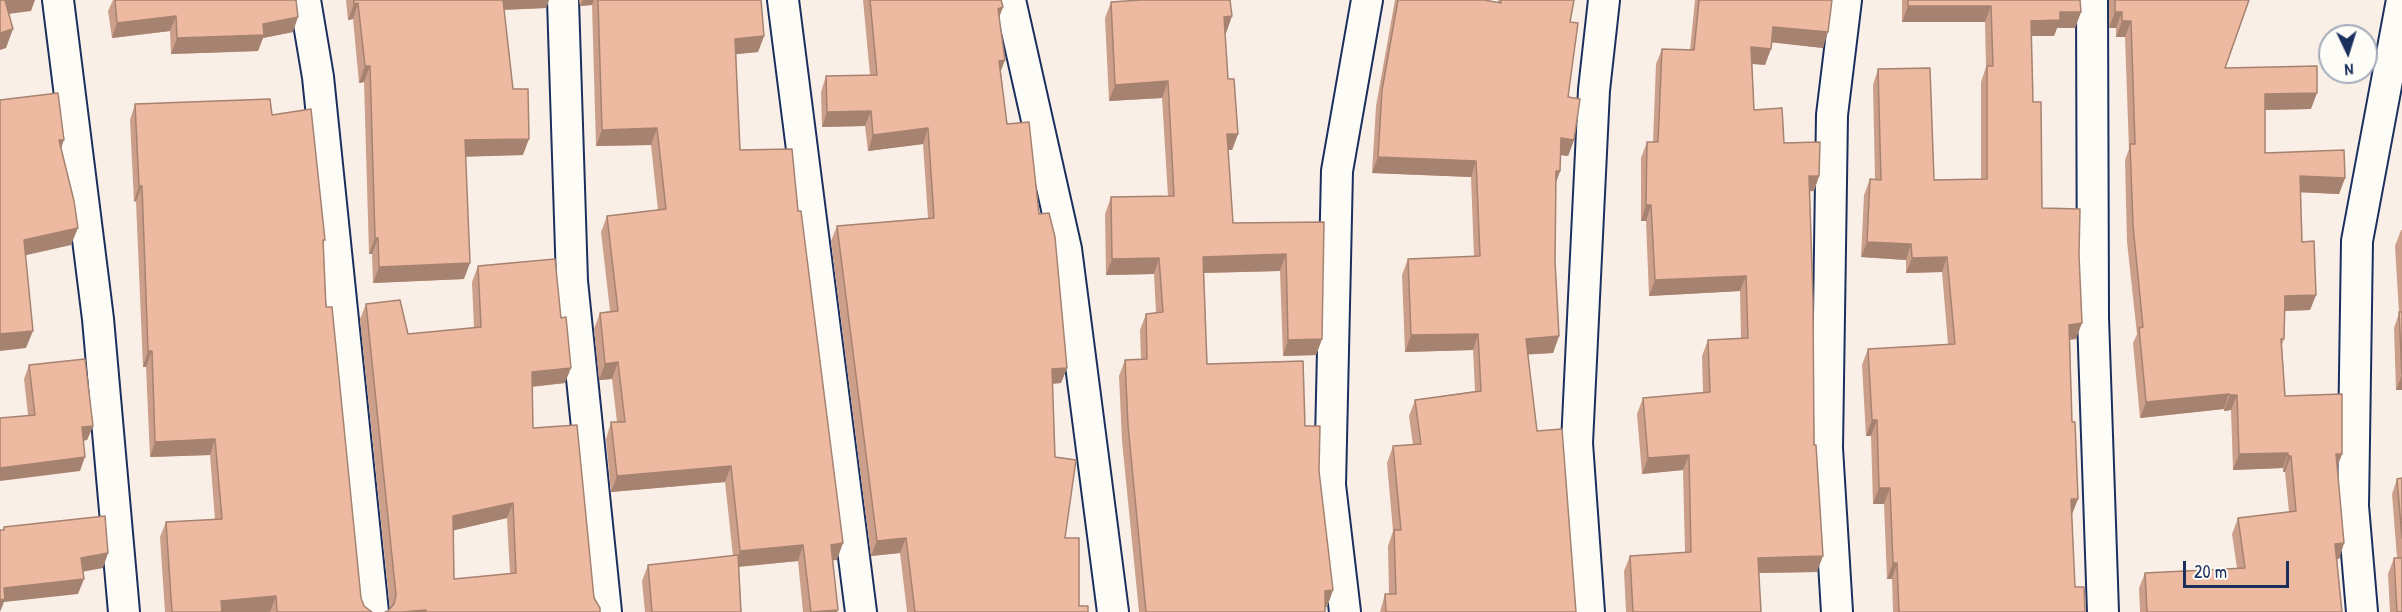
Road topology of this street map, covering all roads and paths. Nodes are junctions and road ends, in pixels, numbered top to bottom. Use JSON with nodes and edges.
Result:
{"nodes":[{"id":1,"x":58,"y":0,"type":"edge"},
{"id":2,"x":305,"y":0,"type":"edge"},
{"id":3,"x":563,"y":0,"type":"edge"},
{"id":4,"x":783,"y":0,"type":"edge"},
{"id":5,"x":1010,"y":0,"type":"edge"},
{"id":6,"x":1367,"y":0,"type":"edge"},
{"id":7,"x":1604,"y":0,"type":"edge"},
{"id":8,"x":1846,"y":0,"type":"edge"},
{"id":9,"x":2092,"y":0,"type":"edge"},
{"id":10,"x":2402,"y":0,"type":"edge"},
{"id":11,"x":124,"y":612,"type":"edge"},
{"id":12,"x":373,"y":612,"type":"edge"},
{"id":13,"x":606,"y":612,"type":"edge"},
{"id":14,"x":861,"y":612,"type":"edge"},
{"id":15,"x":1113,"y":612,"type":"edge"},
{"id":16,"x":1345,"y":612,"type":"edge"},
{"id":17,"x":1589,"y":612,"type":"edge"},
{"id":18,"x":1837,"y":612,"type":"edge"},
{"id":19,"x":2103,"y":612,"type":"edge"},
{"id":20,"x":2362,"y":612,"type":"edge"}],
"edges":[{"from":1,"to":11,"type":"street"},
{"from":2,"to":12,"type":"street"},
{"from":3,"to":13,"type":"street"},
{"from":4,"to":14,"type":"street"},
{"from":5,"to":15,"type":"street"},
{"from":6,"to":16,"type":"street"},
{"from":7,"to":17,"type":"street"},
{"from":8,"to":18,"type":"street"},
{"from":9,"to":19,"type":"street"},
{"from":10,"to":20,"type":"street"}]}
